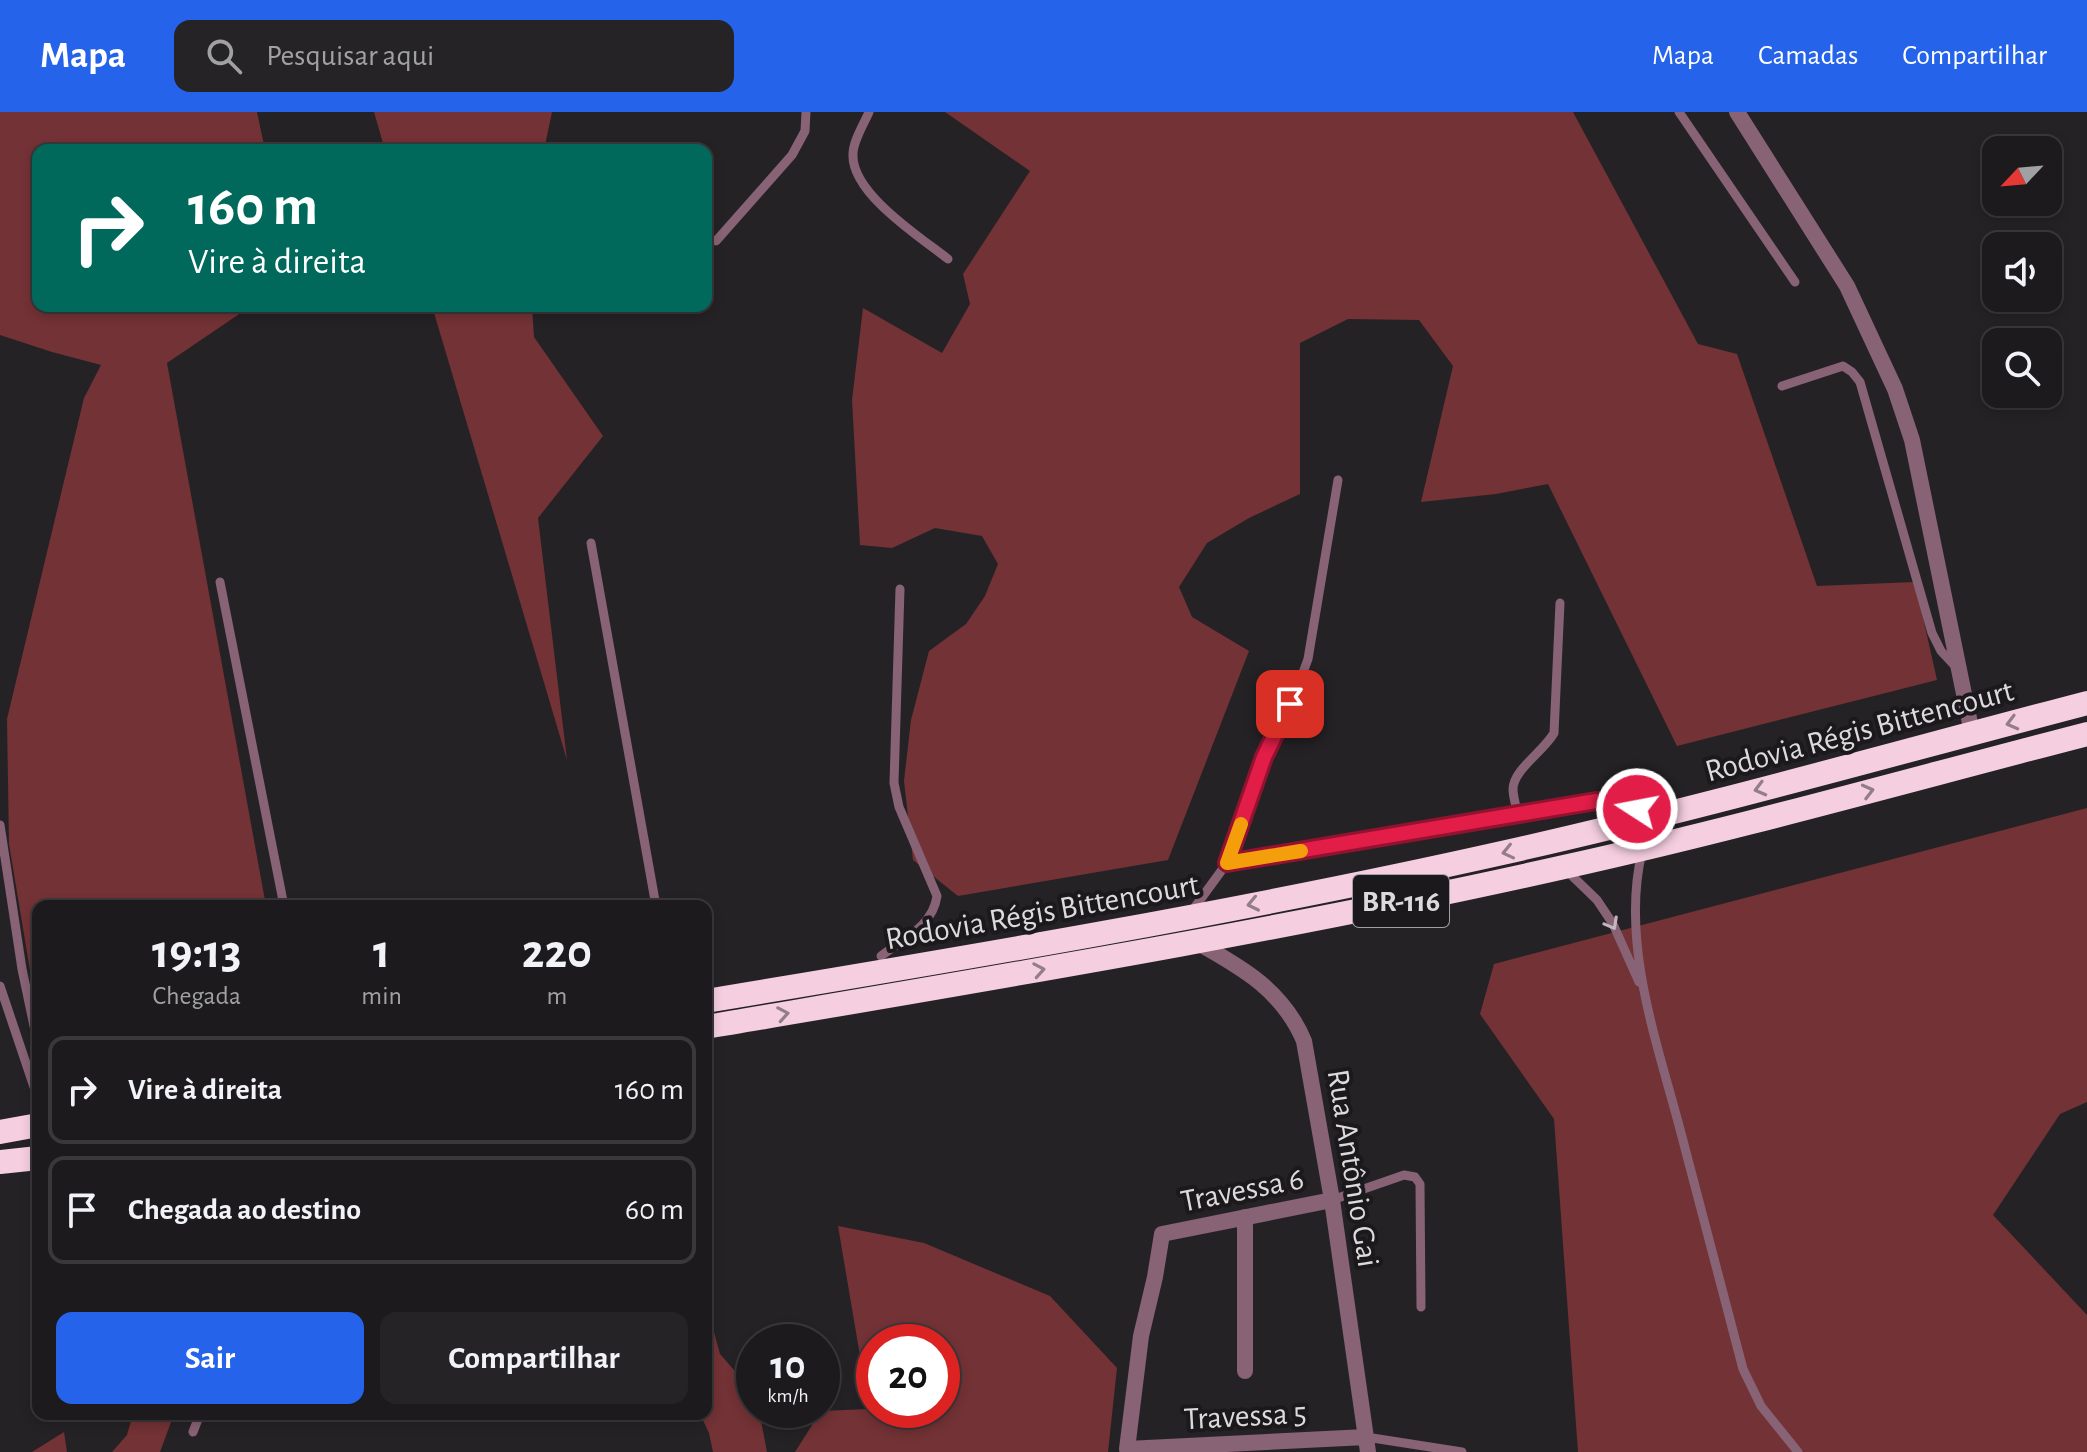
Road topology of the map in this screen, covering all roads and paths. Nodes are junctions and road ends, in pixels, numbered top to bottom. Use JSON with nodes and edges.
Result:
{"nodes":[{"id":1,"x":806,"y":112,"type":"edge"},
{"id":2,"x":869,"y":112,"type":"edge"},
{"id":3,"x":1679,"y":112,"type":"edge"},
{"id":4,"x":1737,"y":112,"type":"edge"},
{"id":5,"x":716,"y":241,"type":"dead end"},
{"id":6,"x":948,"y":259,"type":"dead end"},
{"id":7,"x":1795,"y":282,"type":"dead end"},
{"id":8,"x":1782,"y":386,"type":"dead end"},
{"id":9,"x":1338,"y":480,"type":"dead end"},
{"id":10,"x":591,"y":543,"type":"dead end"},
{"id":11,"x":220,"y":582,"type":"dead end"},
{"id":12,"x":900,"y":589,"type":"dead end"},
{"id":13,"x":1560,"y":603,"type":"dead end"},
{"id":14,"x":1959,"y":669,"type":"junction"},
{"id":15,"x":2087,"y":703,"type":"edge"},
{"id":16,"x":1972,"y":733,"type":"junction"},
{"id":17,"x":2087,"y":734,"type":"edge"},
{"id":18,"x":1518,"y":814,"type":"junction"},
{"id":19,"x":1666,"y":815,"type":"junction"},
{"id":20,"x":0,"y":825,"type":"edge"},
{"id":21,"x":1643,"y":849,"type":"junction"},
{"id":22,"x":1227,"y":863,"type":"junction"},
{"id":23,"x":1563,"y":867,"type":"junction"},
{"id":24,"x":283,"y":900,"type":"edge"},
{"id":25,"x":655,"y":900,"type":"edge"},
{"id":26,"x":1186,"y":918,"type":"junction"},
{"id":27,"x":1198,"y":943,"type":"junction"},
{"id":28,"x":881,"y":956,"type":"dead end"},
{"id":29,"x":0,"y":986,"type":"edge"},
{"id":30,"x":1644,"y":993,"type":"junction"},
{"id":31,"x":712,"y":1000,"type":"edge"},
{"id":32,"x":32,"y":1016,"type":"edge"},
{"id":33,"x":712,"y":1026,"type":"edge"},
{"id":34,"x":32,"y":1081,"type":"edge"},
{"id":35,"x":32,"y":1126,"type":"edge"},
{"id":36,"x":0,"y":1132,"type":"edge"},
{"id":37,"x":32,"y":1159,"type":"edge"},
{"id":38,"x":0,"y":1162,"type":"edge"},
{"id":39,"x":1332,"y":1200,"type":"junction"},
{"id":40,"x":1245,"y":1217,"type":"junction"},
{"id":41,"x":1421,"y":1307,"type":"dead end"},
{"id":42,"x":1245,"y":1371,"type":"dead end"},
{"id":43,"x":198,"y":1420,"type":"edge"},
{"id":44,"x":193,"y":1432,"type":"dead end"},
{"id":45,"x":1367,"y":1444,"type":"edge"},
{"id":46,"x":1127,"y":1449,"type":"joint"},
{"id":47,"x":1420,"y":1450,"type":"edge"},
{"id":48,"x":1462,"y":1452,"type":"edge"},
{"id":49,"x":1798,"y":1452,"type":"edge"}],
"edges":[{"from":1,"to":5,"type":"lane"},
{"from":2,"to":6,"type":"lane"},
{"from":3,"to":7,"type":"lane"},
{"from":4,"to":14,"type":"street"},
{"from":8,"to":14,"type":"lane"},
{"from":9,"to":22,"type":"lane"},
{"from":10,"to":25,"type":"lane"},
{"from":11,"to":24,"type":"lane"},
{"from":12,"to":28,"type":"lane"},
{"from":13,"to":18,"type":"lane"},
{"from":14,"to":16,"type":"street"},
{"from":15,"to":16,"type":"highway","name":"Rodovia Régis Bittencourt","number":"BR-116","one_way":true},
{"from":16,"to":19,"type":"highway","name":"Rodovia Régis Bittencourt","number":"BR-116","one_way":true},
{"from":21,"to":17,"type":"highway","name":"Rodovia Régis Bittencourt","number":"BR-116","one_way":true},
{"from":18,"to":19,"type":"lane"},
{"from":18,"to":22,"type":"lane"},
{"from":19,"to":26,"type":"highway","name":"Rodovia Régis Bittencourt","number":"BR-116","one_way":true},
{"from":20,"to":32,"type":"lane"},
{"from":21,"to":23,"type":"highway","name":"Rodovia Régis Bittencourt","number":"BR-116"},
{"from":21,"to":30,"type":"lane"},
{"from":22,"to":26,"type":"lane"},
{"from":23,"to":27,"type":"highway","name":"Rodovia Régis Bittencourt","number":"BR-116"},
{"from":23,"to":30,"type":"lane","one_way":true},
{"from":26,"to":31,"type":"highway","name":"Rodovia Régis Bittencourt","number":"BR-116"},
{"from":33,"to":27,"type":"highway","name":"Rodovia Régis Bittencourt","number":"BR-116","one_way":true},
{"from":27,"to":39,"type":"street","name":"Rua Antônio Gai"},
{"from":29,"to":34,"type":"lane"},
{"from":30,"to":49,"type":"lane"},
{"from":35,"to":36,"type":"highway"},
{"from":37,"to":38,"type":"highway"},
{"from":39,"to":40,"type":"street","name":"Travessa 6"},
{"from":39,"to":41,"type":"lane"},
{"from":39,"to":45,"type":"street","name":"Rua Antônio Gai"},
{"from":40,"to":42,"type":"street"},
{"from":40,"to":46,"type":"street","name":"Travessa 6"},
{"from":43,"to":44,"type":"lane"},
{"from":45,"to":46,"type":"street","name":"Travessa 5"},
{"from":45,"to":47,"type":"lane"},
{"from":47,"to":48,"type":"lane"}]}
